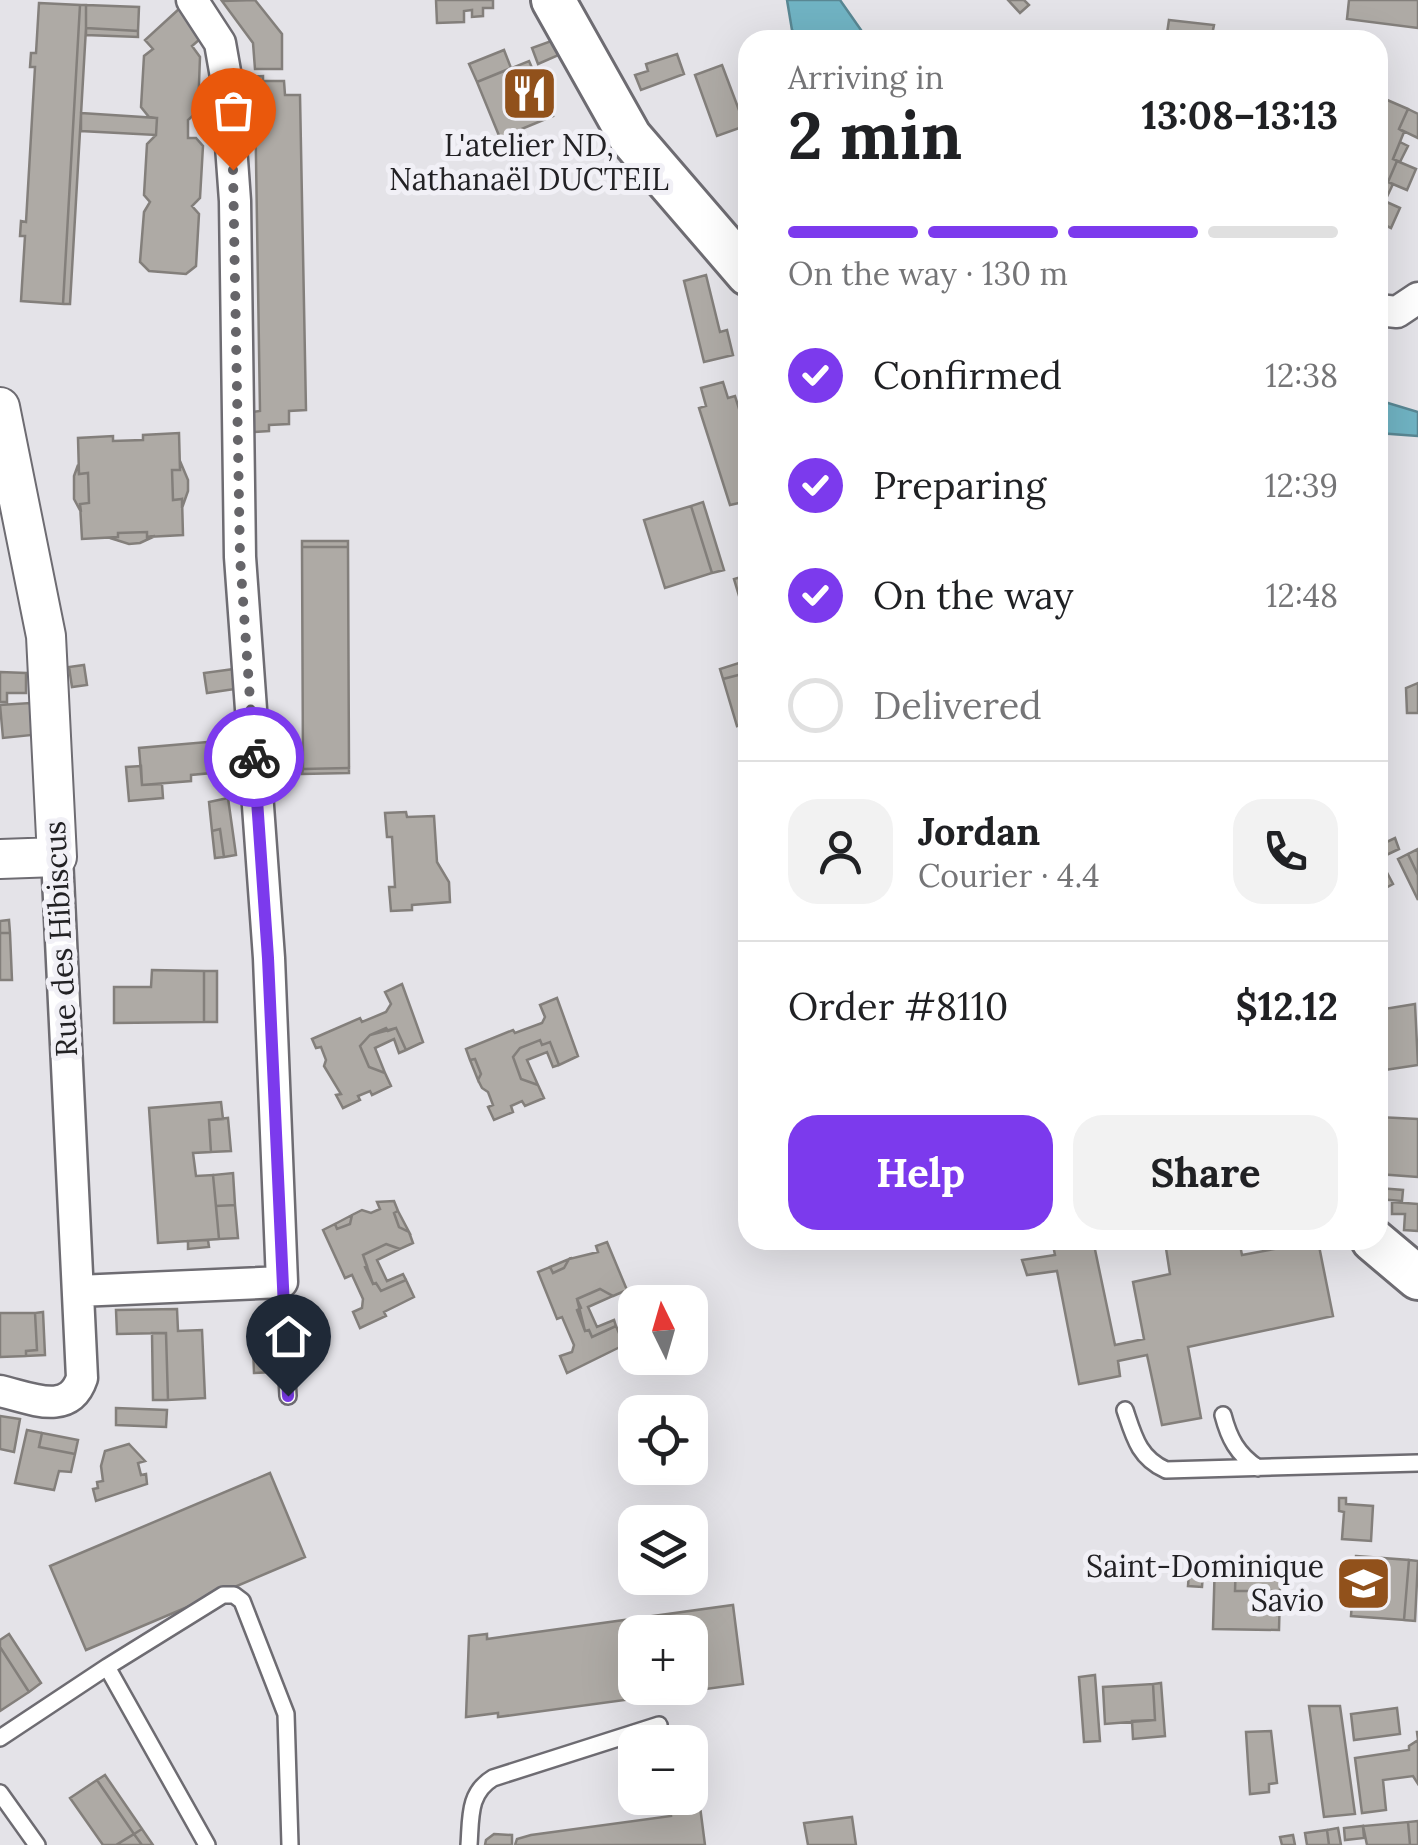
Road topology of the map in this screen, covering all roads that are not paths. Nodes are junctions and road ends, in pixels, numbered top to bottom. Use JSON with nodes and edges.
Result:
{"nodes":[{"id":1,"x":192,"y":0,"type":"edge"},
{"id":2,"x":554,"y":0,"type":"edge"},
{"id":3,"x":738,"y":262,"type":"edge"},
{"id":4,"x":1418,"y":298,"type":"edge"},
{"id":5,"x":1388,"y":311,"type":"edge"},
{"id":6,"x":0,"y":407,"type":"edge"},
{"id":7,"x":58,"y":857,"type":"junction"},
{"id":8,"x":0,"y":859,"type":"edge"},
{"id":9,"x":1385,"y":1250,"type":"edge"},
{"id":10,"x":1418,"y":1278,"type":"edge"},
{"id":11,"x":282,"y":1282,"type":"junction"},
{"id":12,"x":78,"y":1291,"type":"junction"},
{"id":13,"x":0,"y":1392,"type":"edge"},
{"id":14,"x":288,"y":1396,"type":"dead end"},
{"id":15,"x":1125,"y":1410,"type":"dead end"},
{"id":16,"x":1223,"y":1415,"type":"dead end"},
{"id":17,"x":1418,"y":1464,"type":"edge"},
{"id":18,"x":1258,"y":1468,"type":"junction"},
{"id":19,"x":108,"y":1666,"type":"junction"},
{"id":20,"x":658,"y":1724,"type":"dead end"},
{"id":21,"x":0,"y":1738,"type":"edge"},
{"id":22,"x":0,"y":1793,"type":"edge"},
{"id":23,"x":37,"y":1845,"type":"edge"},
{"id":24,"x":207,"y":1845,"type":"edge"},
{"id":25,"x":290,"y":1845,"type":"edge"},
{"id":26,"x":470,"y":1845,"type":"edge"}],
"edges":[{"from":1,"to":11,"type":"street"},
{"from":2,"to":3,"type":"main road"},
{"from":4,"to":5,"type":"street"},
{"from":6,"to":7,"type":"street","name":"Rue des Hibiscus"},
{"from":7,"to":8,"type":"street"},
{"from":7,"to":12,"type":"street","name":"Rue des Hibiscus"},
{"from":9,"to":10,"type":"main road"},
{"from":11,"to":12,"type":"street"},
{"from":11,"to":14,"type":"lane"},
{"from":12,"to":13,"type":"street","name":"Rue des Hibiscus"},
{"from":15,"to":18,"type":"lane"},
{"from":16,"to":18,"type":"lane"},
{"from":17,"to":18,"type":"lane"},
{"from":19,"to":21,"type":"lane"},
{"from":19,"to":24,"type":"lane"},
{"from":19,"to":25,"type":"lane"},
{"from":20,"to":26,"type":"lane"},
{"from":22,"to":23,"type":"lane"}]}
